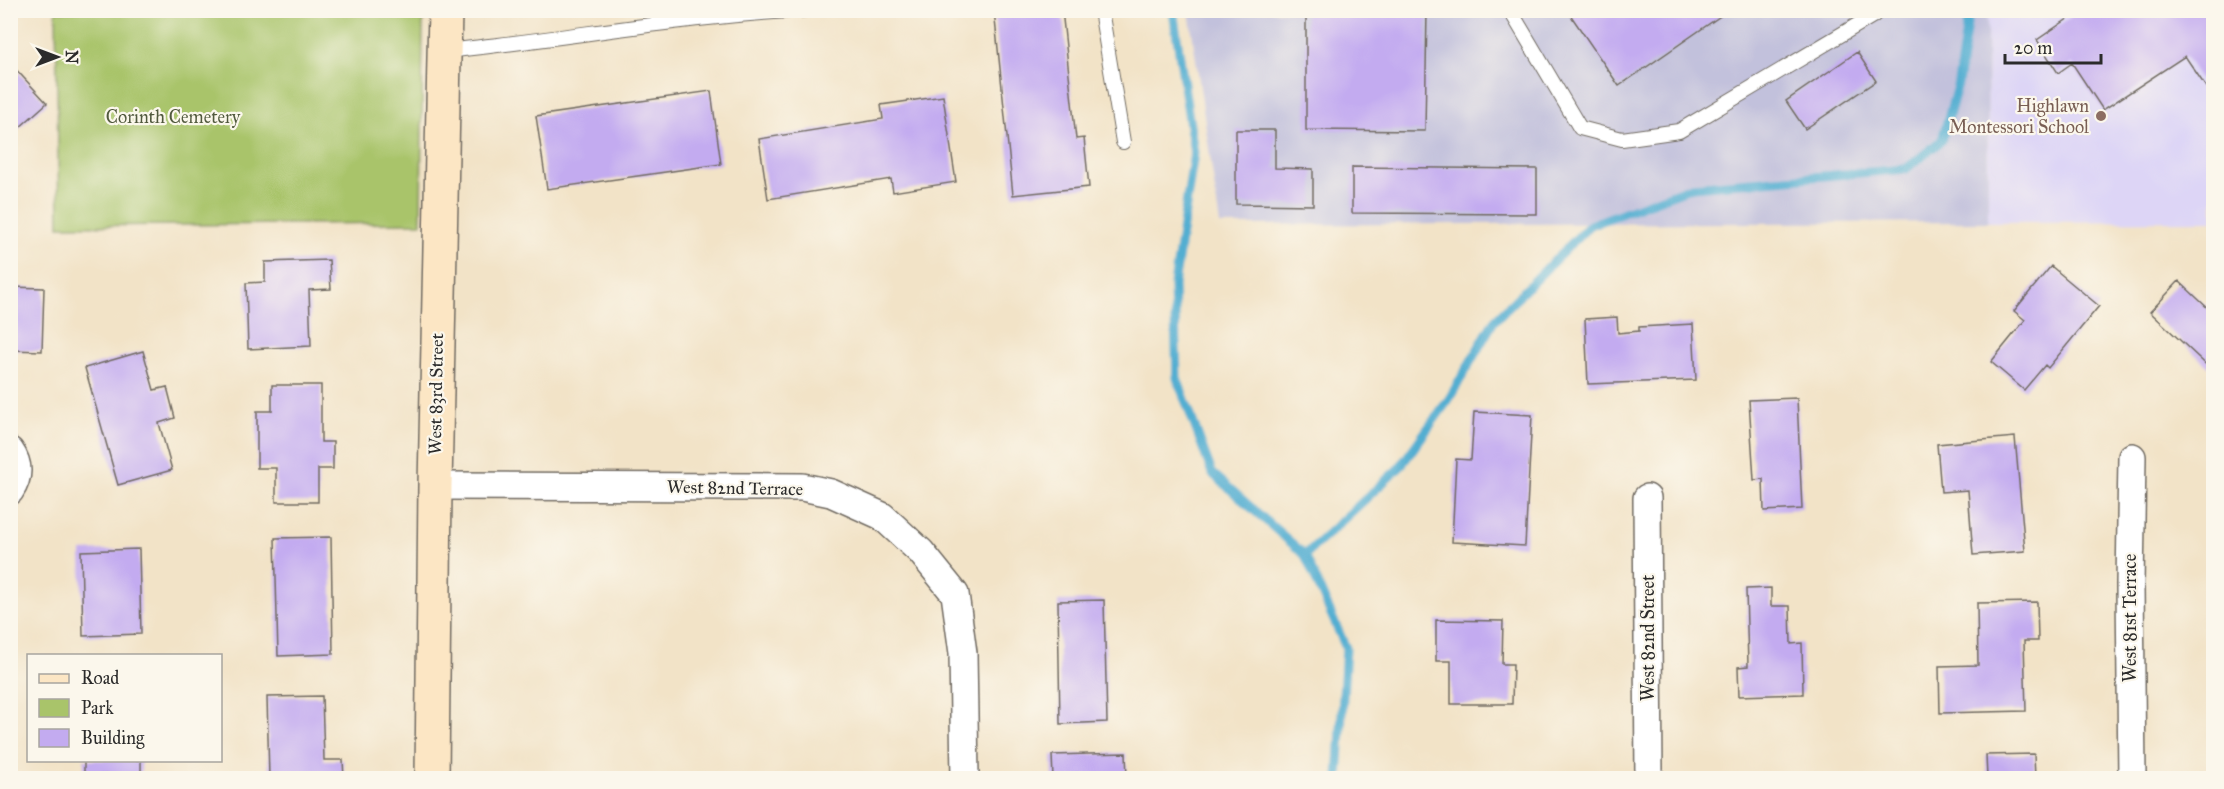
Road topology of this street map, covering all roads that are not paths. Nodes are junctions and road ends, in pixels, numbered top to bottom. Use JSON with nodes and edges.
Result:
{"nodes":[{"id":1,"x":445,"y":10,"type":"edge"},
{"id":2,"x":806,"y":10,"type":"edge"},
{"id":3,"x":1101,"y":10,"type":"edge"},
{"id":4,"x":1510,"y":10,"type":"edge"},
{"id":5,"x":1878,"y":10,"type":"edge"},
{"id":6,"x":445,"y":51,"type":"junction"},
{"id":7,"x":1123,"y":142,"type":"dead end"},
{"id":8,"x":10,"y":451,"type":"edge"},
{"id":9,"x":2132,"y":457,"type":"dead end"},
{"id":10,"x":435,"y":486,"type":"junction"},
{"id":11,"x":10,"y":491,"type":"edge"},
{"id":12,"x":1647,"y":498,"type":"dead end"},
{"id":13,"x":432,"y":778,"type":"edge"},
{"id":14,"x":965,"y":778,"type":"edge"},
{"id":15,"x":1649,"y":778,"type":"edge"},
{"id":16,"x":2132,"y":778,"type":"edge"}],
"edges":[{"from":1,"to":6,"type":"street","name":"West 83rd Street"},
{"from":2,"to":6,"type":"lane"},
{"from":3,"to":7,"type":"lane"},
{"from":4,"to":5,"type":"lane"},
{"from":6,"to":10,"type":"street","name":"West 83rd Street"},
{"from":8,"to":11,"type":"street"},
{"from":9,"to":16,"type":"street","name":"West 81st Terrace"},
{"from":10,"to":13,"type":"street","name":"West 83rd Street"},
{"from":10,"to":14,"type":"street","name":"West 82nd Terrace"},
{"from":12,"to":15,"type":"street","name":"West 82nd Street"}]}
